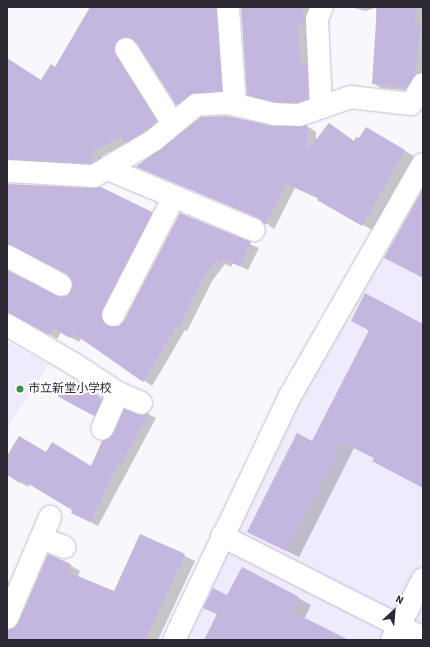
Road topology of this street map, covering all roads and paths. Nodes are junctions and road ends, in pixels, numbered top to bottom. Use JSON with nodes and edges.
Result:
{"nodes":[{"id":1,"x":228,"y":7,"type":"edge"},
{"id":2,"x":322,"y":7,"type":"edge"},
{"id":3,"x":126,"y":49,"type":"dead end"},
{"id":4,"x":423,"y":84,"type":"edge"},
{"id":5,"x":235,"y":105,"type":"junction"},
{"id":6,"x":321,"y":107,"type":"junction"},
{"id":7,"x":172,"y":122,"type":"junction"},
{"id":8,"x":423,"y":164,"type":"edge"},
{"id":9,"x":108,"y":169,"type":"junction"},
{"id":10,"x":7,"y":171,"type":"edge"},
{"id":11,"x":174,"y":197,"type":"junction"},
{"id":12,"x":254,"y":230,"type":"dead end"},
{"id":13,"x":7,"y":256,"type":"edge"},
{"id":14,"x":61,"y":285,"type":"dead end"},
{"id":15,"x":113,"y":315,"type":"dead end"},
{"id":16,"x":7,"y":325,"type":"edge"},
{"id":17,"x":118,"y":393,"type":"junction"},
{"id":18,"x":141,"y":403,"type":"dead end"},
{"id":19,"x":102,"y":429,"type":"dead end"},
{"id":20,"x":50,"y":517,"type":"dead end"},
{"id":21,"x":222,"y":536,"type":"junction"},
{"id":22,"x":41,"y":538,"type":"junction"},
{"id":23,"x":64,"y":547,"type":"dead end"},
{"id":24,"x":423,"y":579,"type":"edge"},
{"id":25,"x":7,"y":618,"type":"edge"},
{"id":26,"x":396,"y":633,"type":"edge"},
{"id":27,"x":423,"y":638,"type":"edge"},
{"id":28,"x":174,"y":640,"type":"edge"}],
"edges":[{"from":1,"to":5,"type":"street"},
{"from":2,"to":6,"type":"street"},
{"from":3,"to":7,"type":"street"},
{"from":4,"to":6,"type":"street"},
{"from":5,"to":6,"type":"street"},
{"from":5,"to":7,"type":"street"},
{"from":7,"to":9,"type":"street"},
{"from":8,"to":21,"type":"street"},
{"from":9,"to":10,"type":"street"},
{"from":9,"to":11,"type":"street"},
{"from":11,"to":12,"type":"street"},
{"from":11,"to":15,"type":"street"},
{"from":13,"to":14,"type":"street"},
{"from":16,"to":17,"type":"street"},
{"from":17,"to":18,"type":"street"},
{"from":17,"to":19,"type":"street"},
{"from":20,"to":22,"type":"street"},
{"from":21,"to":26,"type":"street"},
{"from":21,"to":28,"type":"street"},
{"from":22,"to":23,"type":"street"},
{"from":22,"to":25,"type":"street"},
{"from":24,"to":26,"type":"street"},
{"from":26,"to":27,"type":"street"}]}
